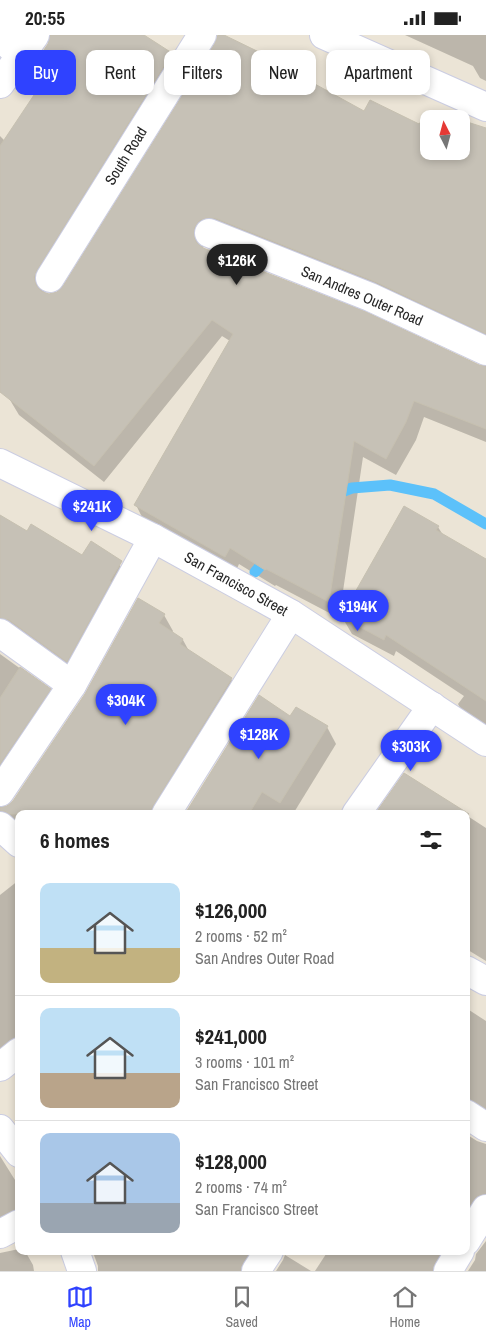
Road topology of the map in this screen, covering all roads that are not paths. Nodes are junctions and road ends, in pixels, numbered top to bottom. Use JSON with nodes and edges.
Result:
{"nodes":[{"id":1,"x":202,"y":35,"type":"edge"},
{"id":2,"x":324,"y":35,"type":"edge"},
{"id":3,"x":0,"y":36,"type":"edge"},
{"id":4,"x":28,"y":46,"type":"edge"},
{"id":5,"x":0,"y":84,"type":"edge"},
{"id":6,"x":486,"y":107,"type":"edge"},
{"id":7,"x":209,"y":233,"type":"dead end"},
{"id":8,"x":50,"y":278,"type":"dead end"},
{"id":9,"x":486,"y":351,"type":"edge"},
{"id":10,"x":0,"y":463,"type":"edge"},
{"id":11,"x":153,"y":538,"type":"junction"},
{"id":12,"x":291,"y":614,"type":"junction"},
{"id":13,"x":0,"y":633,"type":"edge"},
{"id":14,"x":72,"y":685,"type":"junction"},
{"id":15,"x":432,"y":706,"type":"junction"},
{"id":16,"x":486,"y":742,"type":"edge"},
{"id":17,"x":0,"y":792,"type":"edge"},
{"id":18,"x":168,"y":810,"type":"edge"},
{"id":19,"x":359,"y":810,"type":"edge"},
{"id":20,"x":0,"y":826,"type":"edge"},
{"id":21,"x":15,"y":839,"type":"edge"},
{"id":22,"x":470,"y":972,"type":"edge"},
{"id":23,"x":486,"y":981,"type":"edge"},
{"id":24,"x":15,"y":1055,"type":"edge"},
{"id":25,"x":0,"y":1067,"type":"edge"},
{"id":26,"x":470,"y":1117,"type":"edge"},
{"id":27,"x":486,"y":1127,"type":"edge"},
{"id":28,"x":0,"y":1129,"type":"edge"},
{"id":29,"x":15,"y":1148,"type":"edge"},
{"id":30,"x":486,"y":1209,"type":"edge"},
{"id":31,"x":15,"y":1226,"type":"edge"},
{"id":32,"x":0,"y":1234,"type":"edge"},
{"id":33,"x":470,"y":1235,"type":"edge"},
{"id":34,"x":76,"y":1255,"type":"edge"},
{"id":35,"x":267,"y":1255,"type":"edge"},
{"id":36,"x":458,"y":1255,"type":"edge"},
{"id":37,"x":82,"y":1271,"type":"edge"},
{"id":38,"x":256,"y":1271,"type":"edge"},
{"id":39,"x":448,"y":1271,"type":"edge"}],
"edges":[{"from":1,"to":8,"type":"street","name":"South Road"},
{"from":2,"to":6,"type":"street"},
{"from":3,"to":4,"type":"street"},
{"from":4,"to":5,"type":"street"},
{"from":7,"to":9,"type":"street","name":"San Andres Outer Road"},
{"from":10,"to":11,"type":"street","name":"San Francisco Street"},
{"from":11,"to":12,"type":"street","name":"San Francisco Street"},
{"from":11,"to":14,"type":"street"},
{"from":12,"to":15,"type":"street","name":"San Francisco Street"},
{"from":12,"to":18,"type":"street"},
{"from":13,"to":14,"type":"street"},
{"from":14,"to":17,"type":"street"},
{"from":15,"to":16,"type":"street","name":"San Francisco Street"},
{"from":15,"to":19,"type":"street"},
{"from":20,"to":21,"type":"street"},
{"from":22,"to":23,"type":"street"},
{"from":24,"to":25,"type":"street"},
{"from":26,"to":27,"type":"street"},
{"from":28,"to":29,"type":"street"},
{"from":30,"to":33,"type":"street"},
{"from":31,"to":32,"type":"street"},
{"from":34,"to":37,"type":"street"},
{"from":35,"to":38,"type":"street"},
{"from":36,"to":39,"type":"street"}]}
